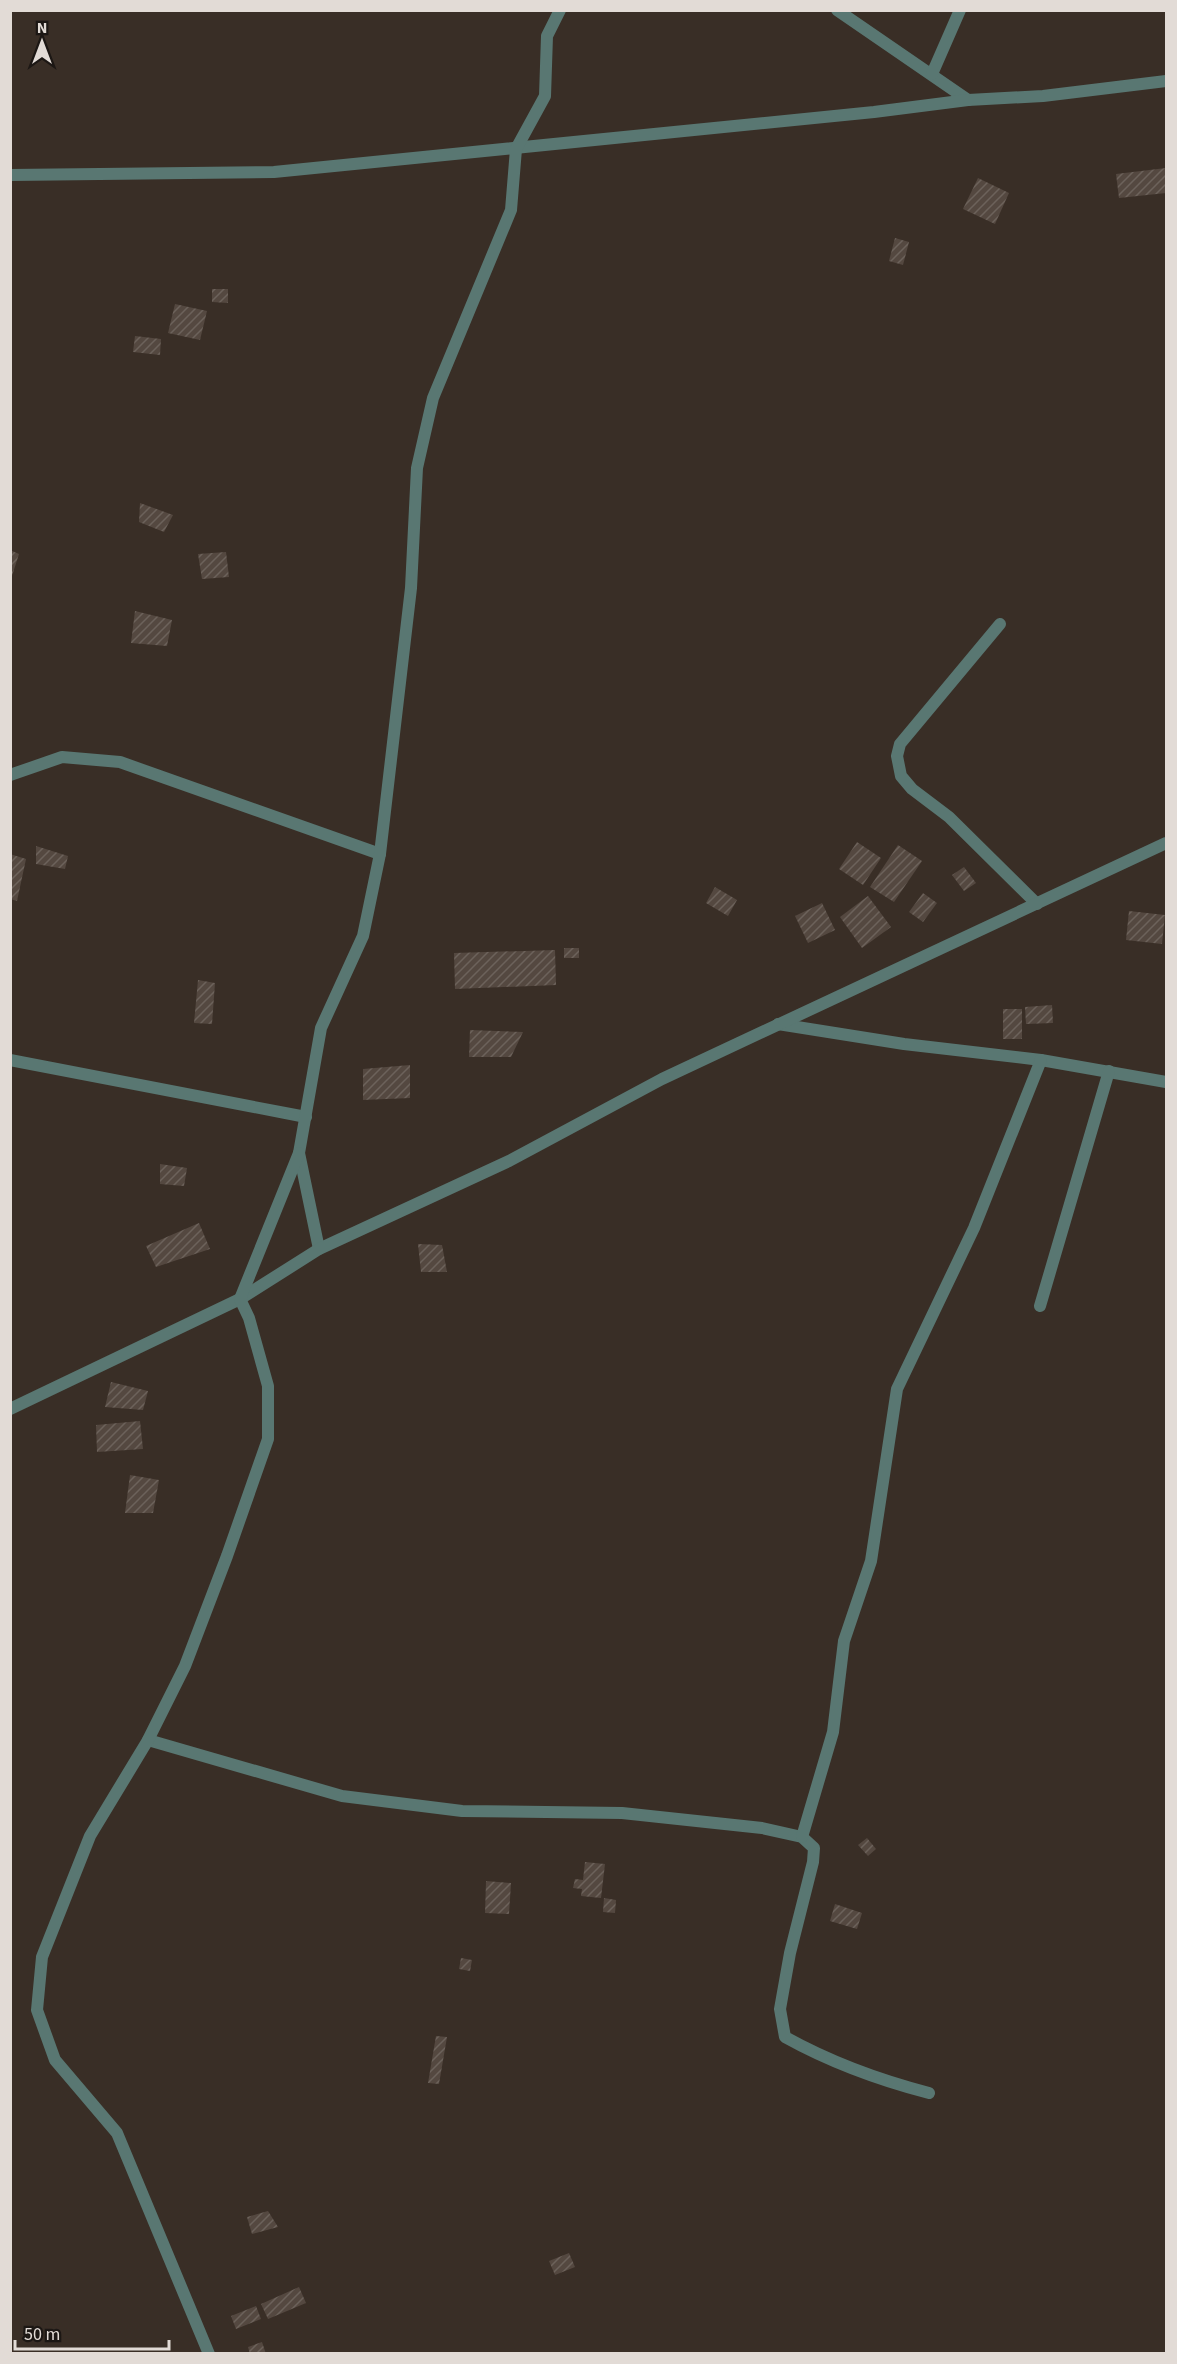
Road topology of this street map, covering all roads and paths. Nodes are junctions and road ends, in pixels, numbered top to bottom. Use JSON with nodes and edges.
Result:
{"nodes":[{"id":1,"x":560,"y":10,"type":"edge"},
{"id":2,"x":837,"y":10,"type":"edge"},
{"id":3,"x":960,"y":10,"type":"edge"},
{"id":4,"x":932,"y":74,"type":"junction"},
{"id":5,"x":1167,"y":81,"type":"edge"},
{"id":6,"x":968,"y":100,"type":"junction"},
{"id":7,"x":516,"y":149,"type":"junction"},
{"id":8,"x":10,"y":175,"type":"edge"},
{"id":9,"x":1000,"y":624,"type":"dead end"},
{"id":10,"x":10,"y":775,"type":"edge"},
{"id":11,"x":1167,"y":843,"type":"edge"},
{"id":12,"x":380,"y":854,"type":"junction"},
{"id":13,"x":1036,"y":904,"type":"junction"},
{"id":14,"x":777,"y":1024,"type":"junction"},
{"id":15,"x":10,"y":1060,"type":"edge"},
{"id":16,"x":1041,"y":1060,"type":"junction"},
{"id":17,"x":1109,"y":1071,"type":"junction"},
{"id":18,"x":1167,"y":1082,"type":"edge"},
{"id":19,"x":306,"y":1117,"type":"junction"},
{"id":20,"x":299,"y":1153,"type":"junction"},
{"id":21,"x":320,"y":1249,"type":"junction"},
{"id":22,"x":240,"y":1299,"type":"junction"},
{"id":23,"x":1040,"y":1306,"type":"dead end"},
{"id":24,"x":10,"y":1409,"type":"edge"},
{"id":25,"x":148,"y":1740,"type":"junction"},
{"id":26,"x":802,"y":1837,"type":"junction"},
{"id":27,"x":929,"y":2093,"type":"dead end"},
{"id":28,"x":209,"y":2354,"type":"edge"}],
"edges":[{"from":1,"to":7,"type":"street"},
{"from":2,"to":4,"type":"street"},
{"from":3,"to":4,"type":"street"},
{"from":4,"to":6,"type":"street"},
{"from":5,"to":6,"type":"street"},
{"from":6,"to":7,"type":"street"},
{"from":7,"to":8,"type":"street"},
{"from":7,"to":12,"type":"street"},
{"from":9,"to":13,"type":"street"},
{"from":10,"to":12,"type":"street"},
{"from":11,"to":13,"type":"street"},
{"from":12,"to":19,"type":"street"},
{"from":13,"to":14,"type":"street"},
{"from":14,"to":16,"type":"street"},
{"from":14,"to":21,"type":"street"},
{"from":15,"to":19,"type":"street"},
{"from":16,"to":17,"type":"street"},
{"from":16,"to":26,"type":"street"},
{"from":17,"to":18,"type":"street"},
{"from":17,"to":23,"type":"street"},
{"from":19,"to":20,"type":"street"},
{"from":20,"to":21,"type":"street"},
{"from":20,"to":22,"type":"street"},
{"from":21,"to":22,"type":"street"},
{"from":22,"to":24,"type":"street"},
{"from":22,"to":25,"type":"street"},
{"from":25,"to":26,"type":"street"},
{"from":25,"to":28,"type":"street"},
{"from":26,"to":27,"type":"street"}]}
